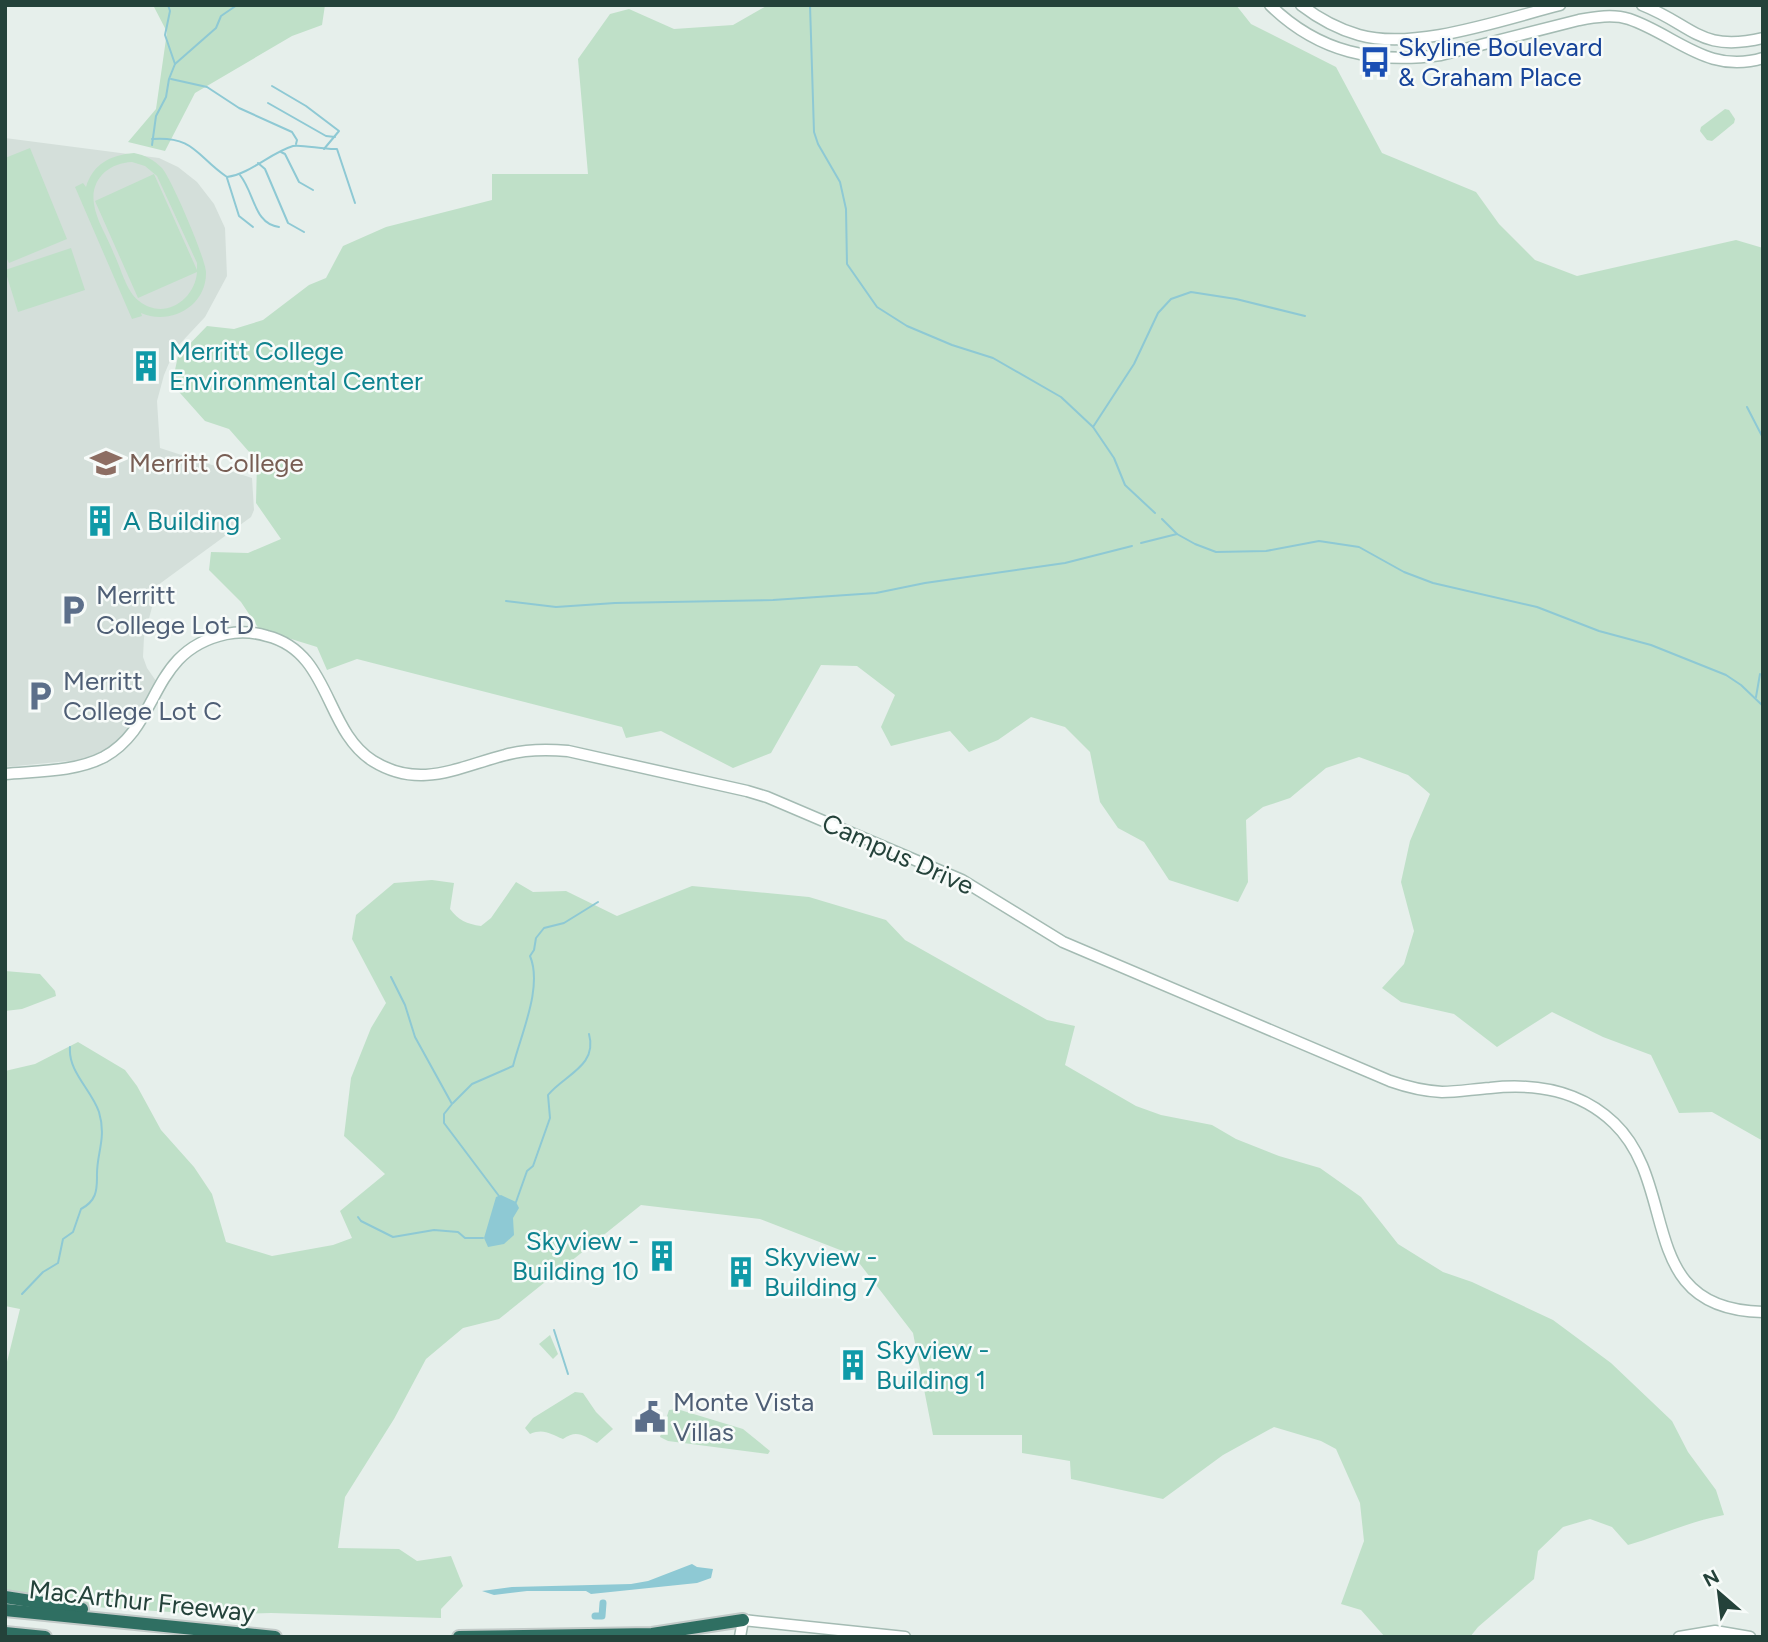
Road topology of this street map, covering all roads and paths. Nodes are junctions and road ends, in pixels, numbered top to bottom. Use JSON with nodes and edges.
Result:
{"nodes":[{"id":1,"x":1270,"y":5,"type":"edge"},
{"id":2,"x":1301,"y":5,"type":"edge"},
{"id":3,"x":1560,"y":5,"type":"edge"},
{"id":4,"x":1642,"y":5,"type":"edge"},
{"id":5,"x":1763,"y":38,"type":"edge"},
{"id":6,"x":1763,"y":58,"type":"edge"},
{"id":7,"x":5,"y":774,"type":"edge"},
{"id":8,"x":1763,"y":1312,"type":"edge"},
{"id":9,"x":5,"y":1598,"type":"edge"},
{"id":10,"x":5,"y":1610,"type":"edge"},
{"id":11,"x":112,"y":1619,"type":"junction"},
{"id":12,"x":743,"y":1620,"type":"junction"},
{"id":13,"x":5,"y":1633,"type":"edge"},
{"id":14,"x":45,"y":1637,"type":"edge"},
{"id":15,"x":275,"y":1637,"type":"edge"},
{"id":16,"x":459,"y":1637,"type":"edge"},
{"id":17,"x":740,"y":1637,"type":"edge"},
{"id":18,"x":905,"y":1637,"type":"edge"},
{"id":19,"x":1679,"y":1637,"type":"edge"},
{"id":20,"x":1750,"y":1637,"type":"edge"}],
"edges":[{"from":1,"to":6,"type":"street"},
{"from":2,"to":3,"type":"street"},
{"from":4,"to":5,"type":"street"},
{"from":7,"to":8,"type":"street","name":"Campus Drive"},
{"from":9,"to":11,"type":"highway"},
{"from":10,"to":11,"type":"highway","name":"MacArthur Freeway"},
{"from":11,"to":15,"type":"highway","name":"MacArthur Freeway"},
{"from":12,"to":16,"type":"highway"},
{"from":12,"to":17,"type":"street"},
{"from":12,"to":18,"type":"street"},
{"from":13,"to":14,"type":"highway","name":"MacArthur Freeway"},
{"from":19,"to":20,"type":"street"}]}
